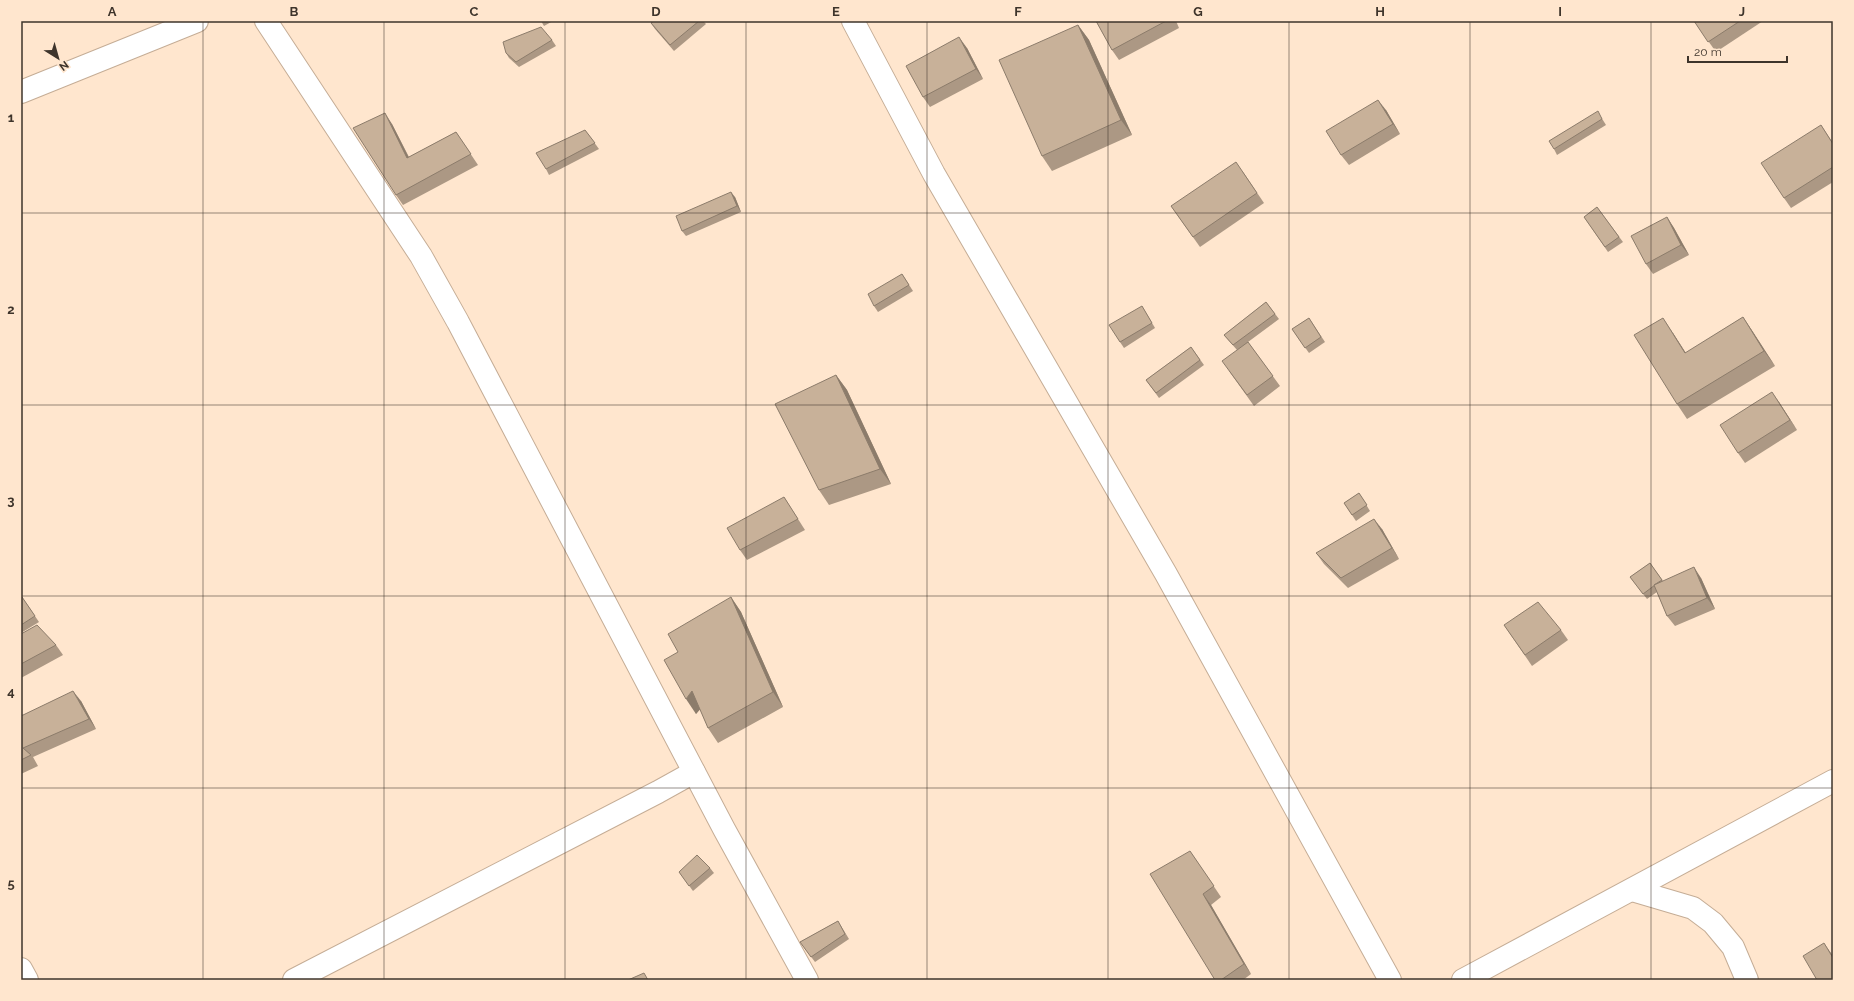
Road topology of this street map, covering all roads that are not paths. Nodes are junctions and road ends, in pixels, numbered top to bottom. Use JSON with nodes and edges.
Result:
{"nodes":[{"id":1,"x":197,"y":21,"type":"edge"},
{"id":2,"x":266,"y":21,"type":"edge"},
{"id":3,"x":853,"y":21,"type":"edge"},
{"id":4,"x":21,"y":92,"type":"edge"},
{"id":5,"x":694,"y":772,"type":"junction"},
{"id":6,"x":1833,"y":781,"type":"edge"},
{"id":7,"x":1632,"y":890,"type":"junction"},
{"id":8,"x":21,"y":968,"type":"edge"},
{"id":9,"x":27,"y":980,"type":"edge"},
{"id":10,"x":294,"y":980,"type":"edge"},
{"id":11,"x":807,"y":980,"type":"edge"},
{"id":12,"x":1390,"y":980,"type":"edge"},
{"id":13,"x":1463,"y":980,"type":"edge"},
{"id":14,"x":1747,"y":980,"type":"edge"}],
"edges":[{"from":1,"to":4,"type":"street"},
{"from":2,"to":5,"type":"street"},
{"from":3,"to":12,"type":"street"},
{"from":5,"to":10,"type":"street"},
{"from":5,"to":11,"type":"street"},
{"from":6,"to":7,"type":"street"},
{"from":7,"to":13,"type":"street"},
{"from":7,"to":14,"type":"street"},
{"from":8,"to":9,"type":"street"}]}
